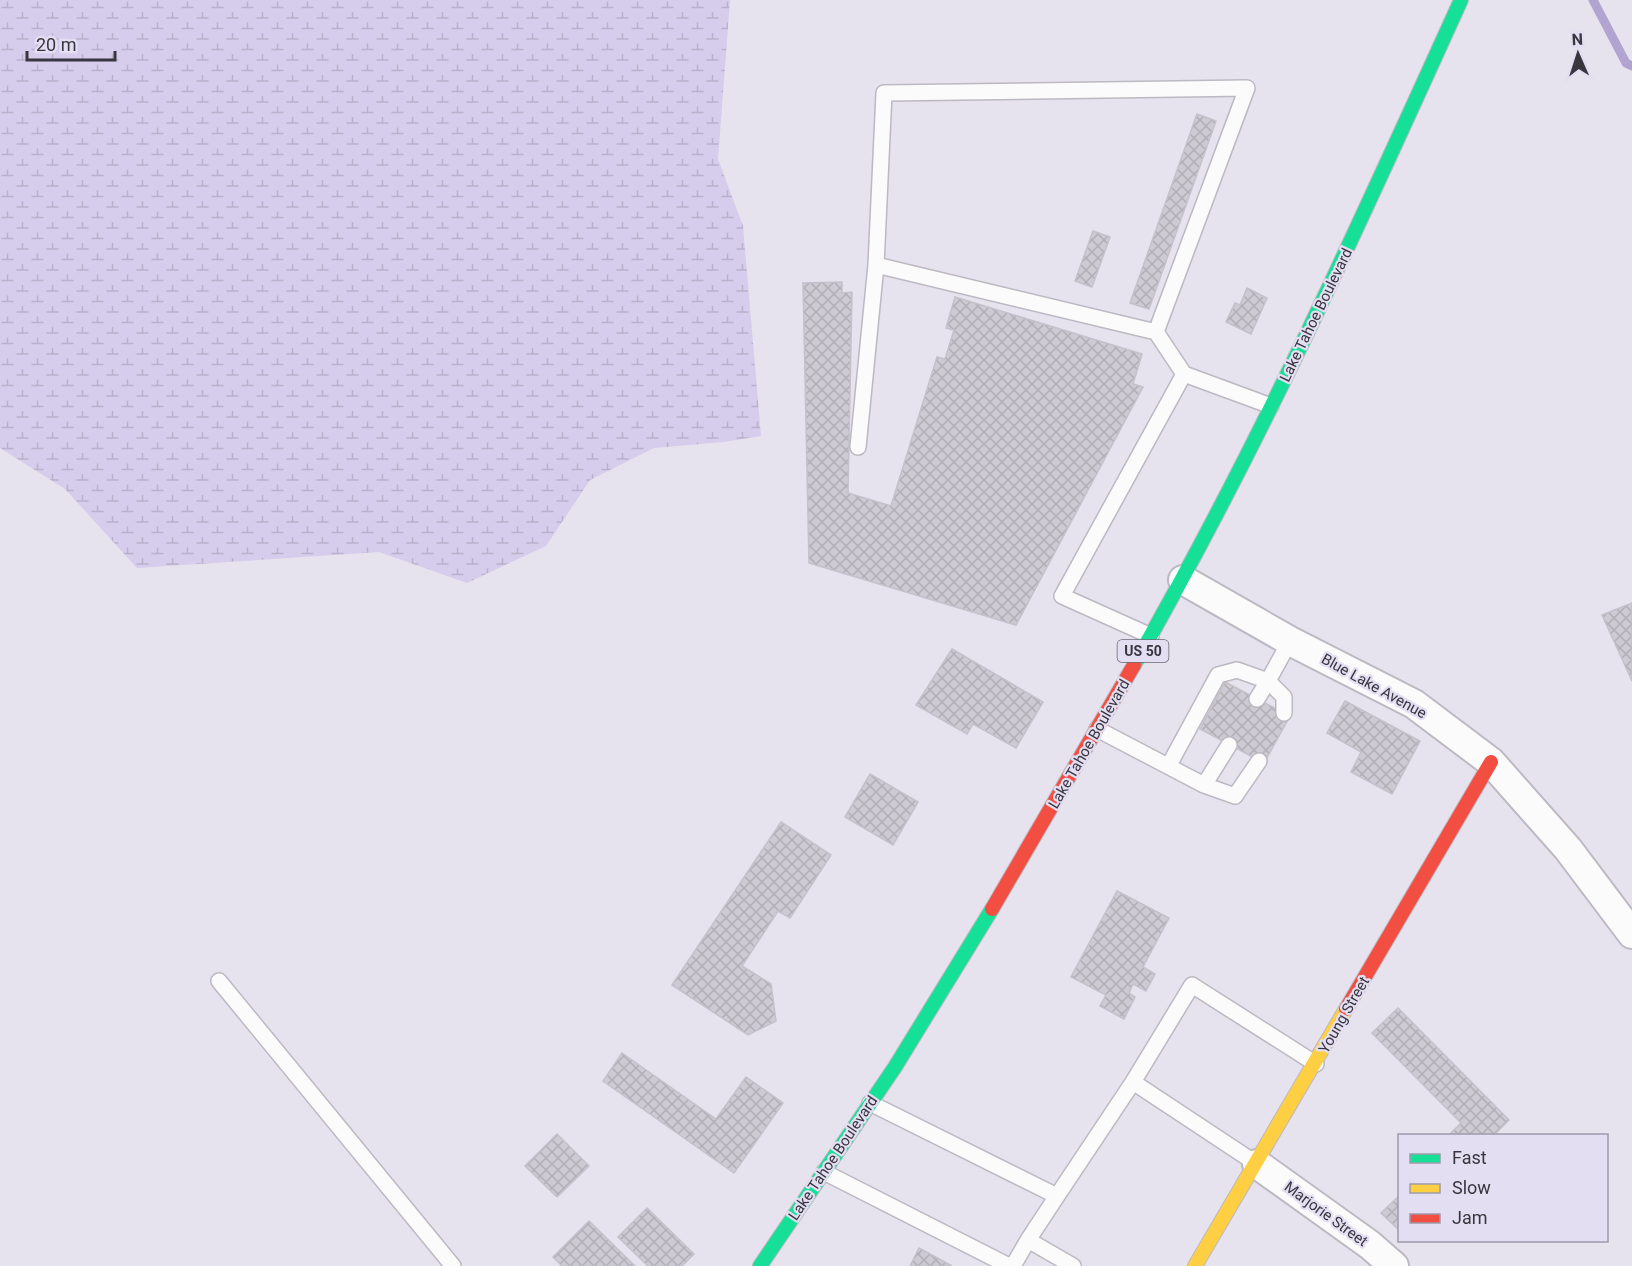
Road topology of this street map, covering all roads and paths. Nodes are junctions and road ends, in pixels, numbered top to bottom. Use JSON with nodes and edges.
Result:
{"nodes":[{"id":1,"x":1461,"y":0,"type":"edge"},
{"id":2,"x":876,"y":265,"type":"junction"},
{"id":3,"x":1156,"y":332,"type":"junction"},
{"id":4,"x":1184,"y":374,"type":"junction"},
{"id":5,"x":1271,"y":406,"type":"junction"},
{"id":6,"x":858,"y":447,"type":"dead end"},
{"id":7,"x":1183,"y":580,"type":"junction"},
{"id":8,"x":1151,"y":636,"type":"junction"},
{"id":9,"x":1290,"y":641,"type":"junction"},
{"id":10,"x":1268,"y":681,"type":"junction"},
{"id":11,"x":1257,"y":699,"type":"dead end"},
{"id":12,"x":1284,"y":713,"type":"dead end"},
{"id":13,"x":1097,"y":729,"type":"junction"},
{"id":14,"x":1229,"y":745,"type":"dead end"},
{"id":15,"x":1258,"y":761,"type":"dead end"},
{"id":16,"x":1491,"y":762,"type":"junction"},
{"id":17,"x":1169,"y":765,"type":"junction"},
{"id":18,"x":1204,"y":785,"type":"junction"},
{"id":19,"x":1632,"y":934,"type":"edge"},
{"id":20,"x":219,"y":981,"type":"dead end"},
{"id":21,"x":1316,"y":1064,"type":"junction"},
{"id":22,"x":1133,"y":1082,"type":"junction"},
{"id":23,"x":870,"y":1103,"type":"junction"},
{"id":24,"x":1257,"y":1164,"type":"junction"},
{"id":25,"x":824,"y":1172,"type":"junction"},
{"id":26,"x":1057,"y":1196,"type":"junction"},
{"id":27,"x":1029,"y":1240,"type":"junction"},
{"id":28,"x":453,"y":1266,"type":"edge"},
{"id":29,"x":760,"y":1266,"type":"edge"},
{"id":30,"x":1011,"y":1266,"type":"edge"},
{"id":31,"x":1073,"y":1266,"type":"edge"},
{"id":32,"x":1195,"y":1266,"type":"edge"},
{"id":33,"x":1394,"y":1266,"type":"edge"}],
"edges":[{"from":1,"to":5,"type":"main road","name":"Lake Tahoe Boulevard","number":"US 50"},
{"from":2,"to":3,"type":"lane"},
{"from":2,"to":3,"type":"lane"},
{"from":2,"to":6,"type":"lane"},
{"from":3,"to":4,"type":"lane"},
{"from":4,"to":5,"type":"lane"},
{"from":4,"to":8,"type":"lane"},
{"from":5,"to":7,"type":"main road","name":"Lake Tahoe Boulevard","number":"US 50"},
{"from":7,"to":8,"type":"main road","name":"Lake Tahoe Boulevard","number":"US 50"},
{"from":7,"to":9,"type":"street","name":"Blue Lake Avenue"},
{"from":8,"to":13,"type":"main road","name":"Lake Tahoe Boulevard","number":"US 50"},
{"from":9,"to":10,"type":"lane"},
{"from":9,"to":16,"type":"street","name":"Blue Lake Avenue"},
{"from":10,"to":11,"type":"lane"},
{"from":10,"to":12,"type":"lane"},
{"from":10,"to":17,"type":"lane"},
{"from":13,"to":17,"type":"lane"},
{"from":13,"to":23,"type":"main road","name":"Lake Tahoe Boulevard","number":"US 50"},
{"from":14,"to":18,"type":"lane"},
{"from":15,"to":18,"type":"lane"},
{"from":16,"to":19,"type":"street","name":"Blue Lake Avenue"},
{"from":16,"to":21,"type":"main road","name":"Young Street"},
{"from":17,"to":18,"type":"lane"},
{"from":20,"to":28,"type":"lane"},
{"from":21,"to":22,"type":"lane"},
{"from":21,"to":24,"type":"main road","name":"Young Street"},
{"from":22,"to":24,"type":"lane"},
{"from":22,"to":26,"type":"lane"},
{"from":23,"to":25,"type":"main road","name":"Lake Tahoe Boulevard","number":"US 50"},
{"from":23,"to":26,"type":"lane"},
{"from":24,"to":32,"type":"main road","name":"Young Street"},
{"from":24,"to":33,"type":"street","name":"Marjorie Street"},
{"from":25,"to":29,"type":"main road","name":"Lake Tahoe Boulevard","number":"US 50"},
{"from":25,"to":30,"type":"lane"},
{"from":26,"to":27,"type":"lane"},
{"from":27,"to":30,"type":"lane"},
{"from":27,"to":31,"type":"lane"}]}
